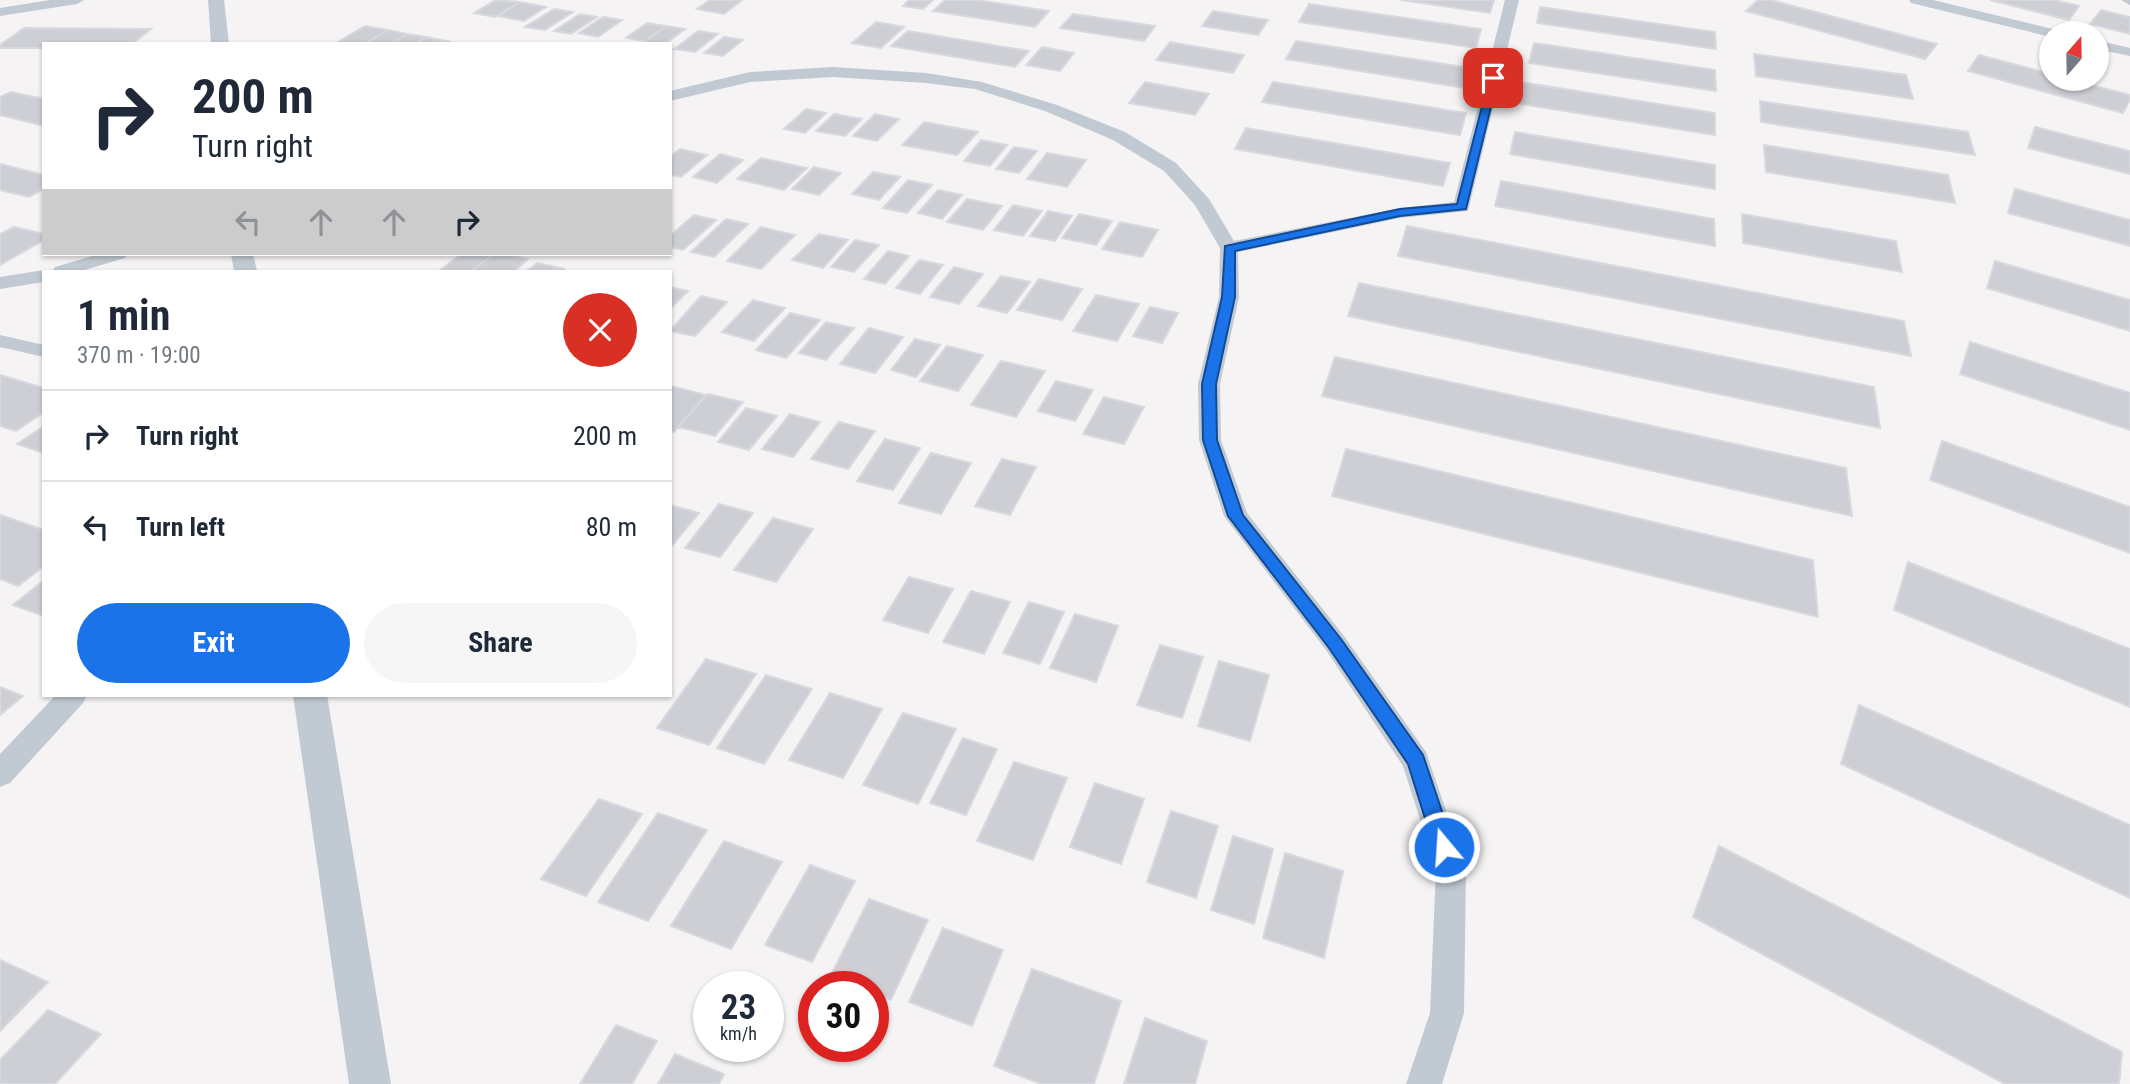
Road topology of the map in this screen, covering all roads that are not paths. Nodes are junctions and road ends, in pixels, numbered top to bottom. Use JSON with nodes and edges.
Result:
{"nodes":[{"id":1,"x":77,"y":0,"type":"edge"},
{"id":2,"x":216,"y":0,"type":"edge"},
{"id":3,"x":1512,"y":0,"type":"edge"},
{"id":4,"x":1916,"y":0,"type":"edge"},
{"id":5,"x":0,"y":12,"type":"edge"},
{"id":6,"x":2039,"y":30,"type":"edge"},
{"id":7,"x":220,"y":42,"type":"edge"},
{"id":8,"x":2109,"y":47,"type":"edge"},
{"id":9,"x":2130,"y":52,"type":"edge"},
{"id":10,"x":672,"y":96,"type":"edge"},
{"id":11,"x":1229,"y":248,"type":"junction"},
{"id":12,"x":111,"y":256,"type":"edge"},
{"id":13,"x":65,"y":270,"type":"edge"},
{"id":14,"x":42,"y":276,"type":"edge"},
{"id":15,"x":0,"y":283,"type":"edge"},
{"id":16,"x":0,"y":341,"type":"edge"},
{"id":17,"x":42,"y":351,"type":"edge"},
{"id":18,"x":72,"y":697,"type":"edge"},
{"id":19,"x":310,"y":697,"type":"edge"},
{"id":20,"x":0,"y":774,"type":"edge"},
{"id":21,"x":370,"y":1084,"type":"edge"},
{"id":22,"x":1423,"y":1084,"type":"edge"}],
"edges":[{"from":1,"to":5,"type":"street"},
{"from":2,"to":7,"type":"street"},
{"from":3,"to":11,"type":"street"},
{"from":4,"to":6,"type":"street"},
{"from":8,"to":9,"type":"street"},
{"from":10,"to":11,"type":"street"},
{"from":11,"to":22,"type":"street"},
{"from":12,"to":13,"type":"street"},
{"from":14,"to":15,"type":"street"},
{"from":16,"to":17,"type":"street"},
{"from":18,"to":20,"type":"street"},
{"from":19,"to":21,"type":"street"}]}
